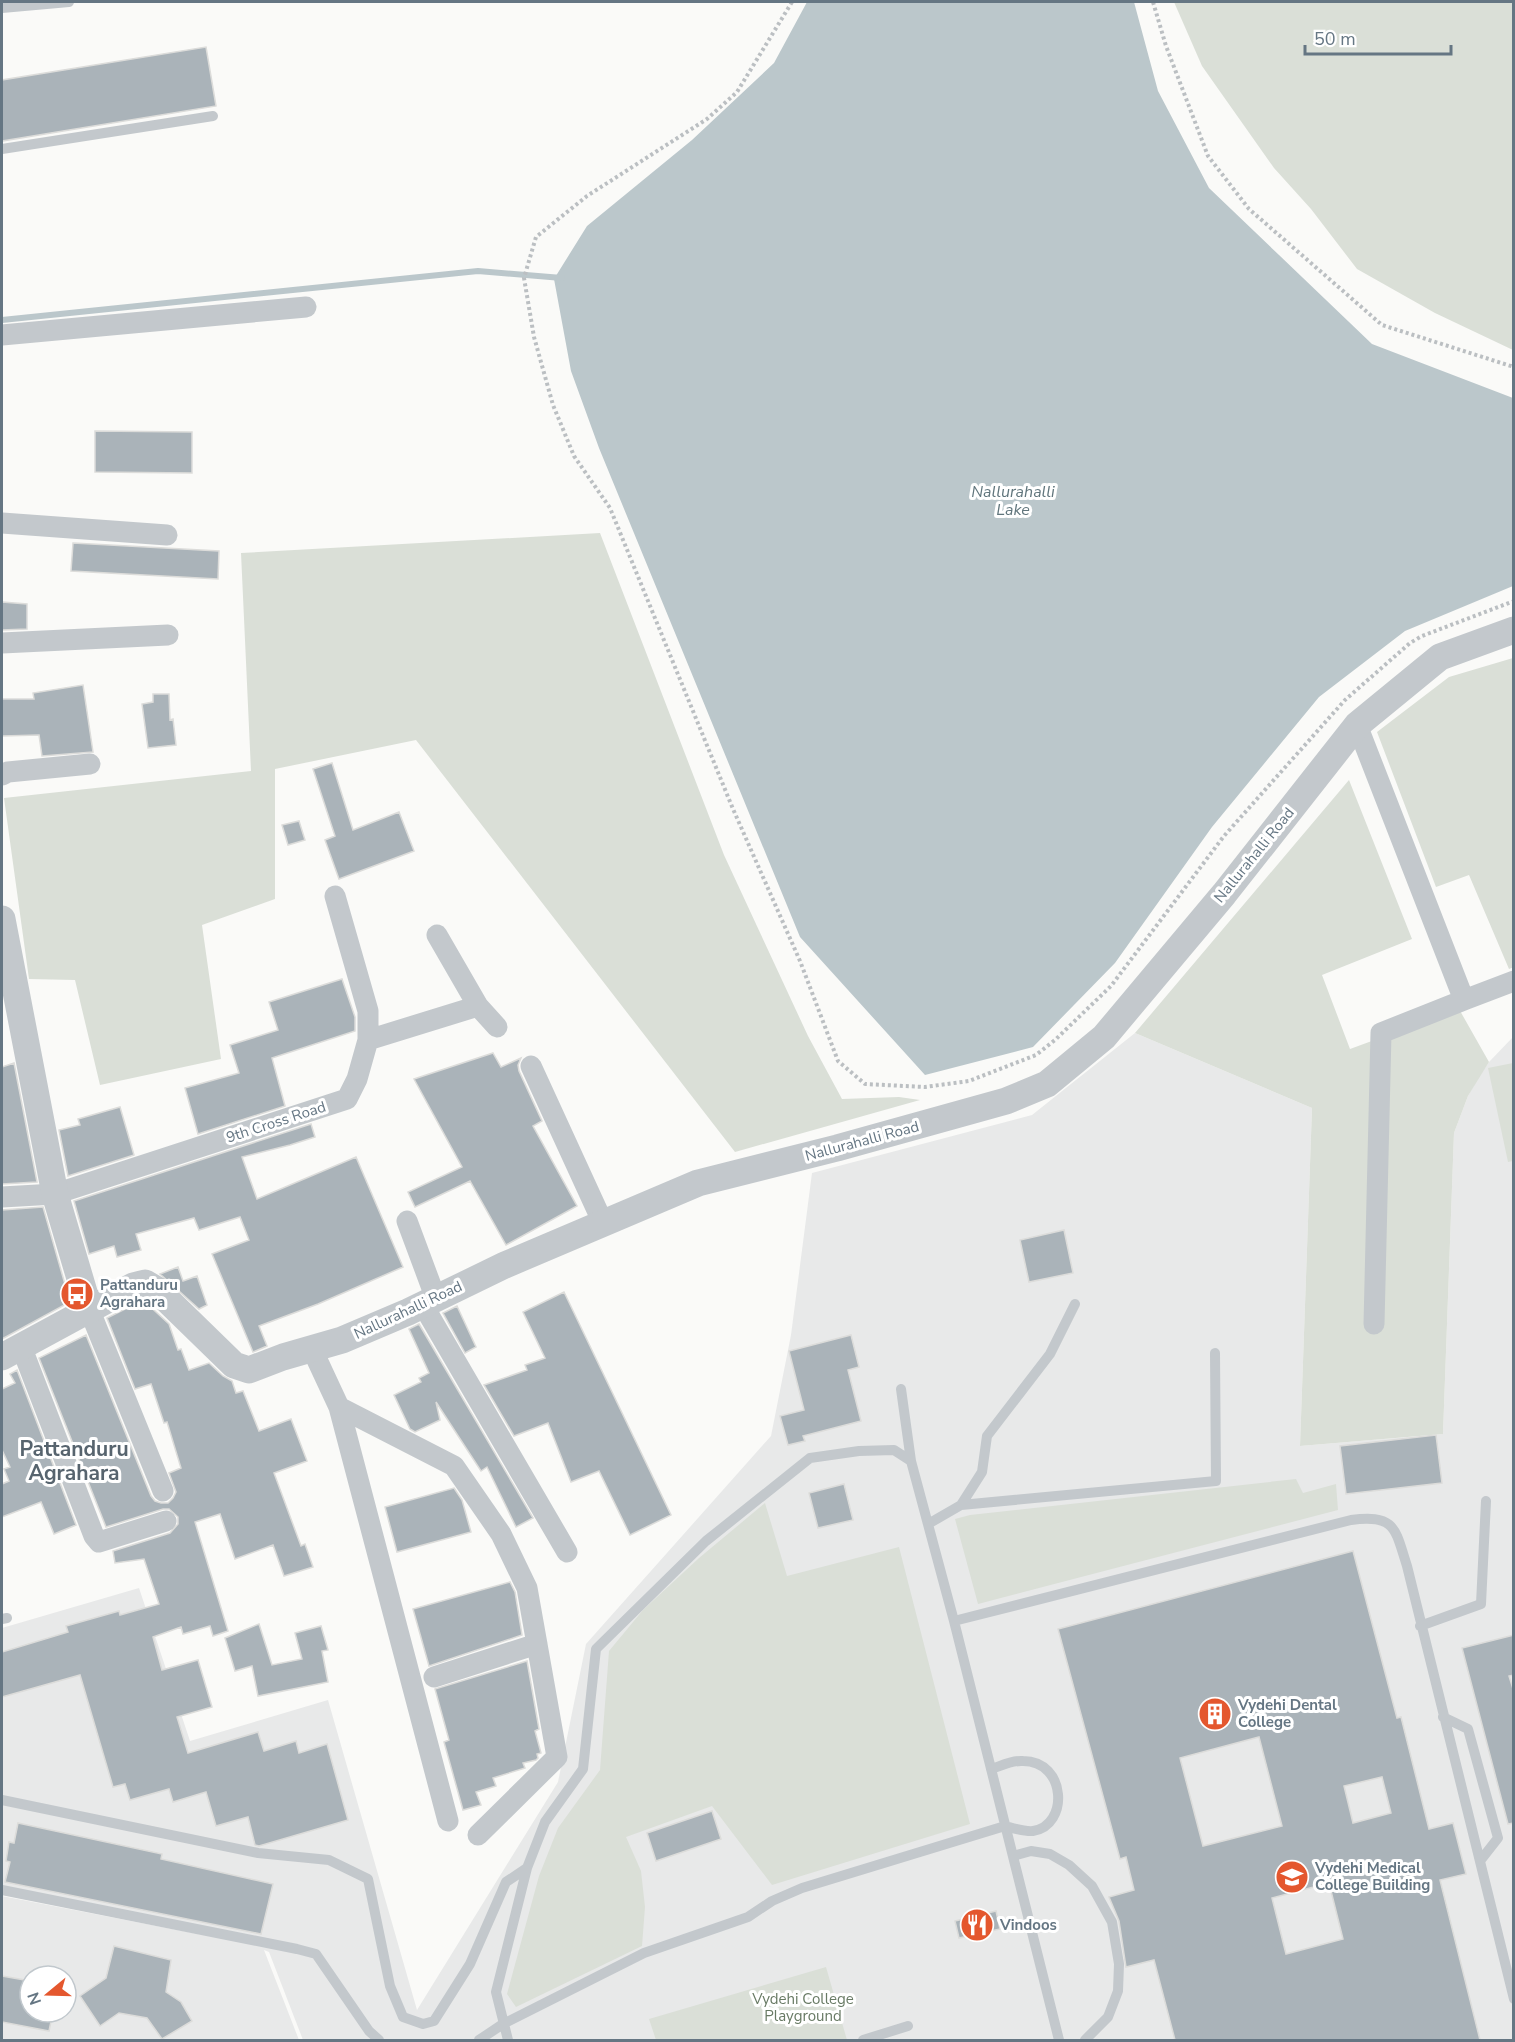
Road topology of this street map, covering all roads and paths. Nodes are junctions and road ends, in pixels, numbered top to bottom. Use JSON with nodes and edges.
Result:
{"nodes":[{"id":1,"x":69,"y":2,"type":"edge"},
{"id":2,"x":792,"y":2,"type":"edge"},
{"id":3,"x":1153,"y":2,"type":"edge"},
{"id":4,"x":2,"y":8,"type":"edge"},
{"id":5,"x":213,"y":116,"type":"dead end"},
{"id":6,"x":2,"y":149,"type":"edge"},
{"id":7,"x":306,"y":308,"type":"dead end"},
{"id":8,"x":2,"y":335,"type":"edge"},
{"id":9,"x":1514,"y":367,"type":"edge"},
{"id":10,"x":2,"y":523,"type":"edge"},
{"id":11,"x":167,"y":535,"type":"dead end"},
{"id":12,"x":1514,"y":601,"type":"edge"},
{"id":13,"x":1514,"y":630,"type":"edge"},
{"id":14,"x":168,"y":635,"type":"dead end"},
{"id":15,"x":2,"y":643,"type":"edge"},
{"id":16,"x":1357,"y":725,"type":"junction"},
{"id":17,"x":90,"y":764,"type":"dead end"},
{"id":18,"x":2,"y":775,"type":"edge"},
{"id":19,"x":335,"y":896,"type":"dead end"},
{"id":20,"x":2,"y":919,"type":"edge"},
{"id":21,"x":437,"y":935,"type":"dead end"},
{"id":22,"x":1514,"y":981,"type":"edge"},
{"id":23,"x":1464,"y":1000,"type":"junction"},
{"id":24,"x":478,"y":1006,"type":"junction"},
{"id":25,"x":497,"y":1027,"type":"dead end"},
{"id":26,"x":368,"y":1040,"type":"junction"},
{"id":27,"x":531,"y":1066,"type":"dead end"},
{"id":28,"x":55,"y":1194,"type":"junction"},
{"id":29,"x":2,"y":1197,"type":"edge"},
{"id":30,"x":406,"y":1221,"type":"dead end"},
{"id":31,"x":603,"y":1223,"type":"junction"},
{"id":32,"x":430,"y":1302,"type":"junction"},
{"id":33,"x":1075,"y":1304,"type":"dead end"},
{"id":34,"x":89,"y":1309,"type":"junction"},
{"id":35,"x":1374,"y":1324,"type":"dead end"},
{"id":36,"x":312,"y":1349,"type":"junction"},
{"id":37,"x":11,"y":1352,"type":"edge"},
{"id":38,"x":1215,"y":1353,"type":"dead end"},
{"id":39,"x":901,"y":1389,"type":"dead end"},
{"id":40,"x":339,"y":1407,"type":"junction"},
{"id":41,"x":911,"y":1461,"type":"junction"},
{"id":42,"x":163,"y":1491,"type":"dead end"},
{"id":43,"x":1486,"y":1501,"type":"dead end"},
{"id":44,"x":961,"y":1505,"type":"junction"},
{"id":45,"x":166,"y":1521,"type":"dead end"},
{"id":46,"x":928,"y":1524,"type":"junction"},
{"id":47,"x":567,"y":1552,"type":"dead end"},
{"id":48,"x":954,"y":1621,"type":"junction"},
{"id":49,"x":1420,"y":1626,"type":"junction"},
{"id":50,"x":537,"y":1644,"type":"junction"},
{"id":51,"x":434,"y":1677,"type":"dead end"},
{"id":52,"x":1443,"y":1717,"type":"junction"},
{"id":53,"x":991,"y":1769,"type":"junction"},
{"id":54,"x":2,"y":1800,"type":"edge"},
{"id":55,"x":448,"y":1821,"type":"dead end"},
{"id":56,"x":1005,"y":1826,"type":"junction"},
{"id":57,"x":478,"y":1835,"type":"dead end"},
{"id":58,"x":1013,"y":1856,"type":"junction"},
{"id":59,"x":1480,"y":1861,"type":"junction"},
{"id":60,"x":527,"y":1868,"type":"junction"},
{"id":61,"x":2,"y":1890,"type":"edge"},
{"id":62,"x":1514,"y":1999,"type":"edge"},
{"id":63,"x":503,"y":2024,"type":"junction"},
{"id":64,"x":908,"y":2026,"type":"dead end"},
{"id":65,"x":379,"y":2040,"type":"edge"},
{"id":66,"x":479,"y":2040,"type":"edge"},
{"id":67,"x":508,"y":2040,"type":"edge"},
{"id":68,"x":863,"y":2040,"type":"edge"},
{"id":69,"x":1059,"y":2040,"type":"edge"},
{"id":70,"x":1085,"y":2040,"type":"edge"}],
"edges":[{"from":1,"to":4,"type":"lane"},
{"from":2,"to":12,"type":"path"},
{"from":3,"to":9,"type":"path"},
{"from":5,"to":6,"type":"lane"},
{"from":7,"to":8,"type":"street"},
{"from":10,"to":11,"type":"street"},
{"from":13,"to":16,"type":"street","name":"Nallurahalli Road"},
{"from":14,"to":15,"type":"street"},
{"from":16,"to":23,"type":"street"},
{"from":16,"to":31,"type":"street","name":"Nallurahalli Road"},
{"from":17,"to":18,"type":"street"},
{"from":19,"to":26,"type":"street","name":"9th Cross Road"},
{"from":20,"to":28,"type":"street"},
{"from":21,"to":24,"type":"street"},
{"from":22,"to":23,"type":"street"},
{"from":23,"to":35,"type":"street"},
{"from":24,"to":25,"type":"street"},
{"from":24,"to":26,"type":"street"},
{"from":26,"to":28,"type":"street","name":"9th Cross Road"},
{"from":27,"to":31,"type":"street"},
{"from":28,"to":29,"type":"street","name":"9th Cross Road"},
{"from":28,"to":34,"type":"street"},
{"from":30,"to":32,"type":"street"},
{"from":31,"to":32,"type":"street","name":"Nallurahalli Road"},
{"from":32,"to":36,"type":"street","name":"Nallurahalli Road"},
{"from":32,"to":47,"type":"street"},
{"from":33,"to":44,"type":"lane"},
{"from":34,"to":36,"type":"street","name":"Nallurahalli Road"},
{"from":34,"to":37,"type":"street"},
{"from":34,"to":42,"type":"street"},
{"from":36,"to":40,"type":"street"},
{"from":37,"to":45,"type":"street"},
{"from":38,"to":44,"type":"lane"},
{"from":39,"to":41,"type":"lane"},
{"from":40,"to":50,"type":"street"},
{"from":40,"to":55,"type":"street"},
{"from":41,"to":46,"type":"lane"},
{"from":41,"to":60,"type":"lane"},
{"from":43,"to":49,"type":"lane"},
{"from":44,"to":46,"type":"lane"},
{"from":46,"to":48,"type":"lane"},
{"from":48,"to":49,"type":"lane"},
{"from":48,"to":53,"type":"lane"},
{"from":49,"to":52,"type":"lane"},
{"from":50,"to":51,"type":"street"},
{"from":50,"to":57,"type":"street"},
{"from":52,"to":59,"type":"lane"},
{"from":52,"to":59,"type":"lane"},
{"from":53,"to":56,"type":"lane"},
{"from":53,"to":56,"type":"lane"},
{"from":54,"to":60,"type":"lane"},
{"from":56,"to":58,"type":"lane"},
{"from":56,"to":63,"type":"lane"},
{"from":58,"to":69,"type":"lane"},
{"from":58,"to":70,"type":"lane"},
{"from":59,"to":62,"type":"lane"},
{"from":60,"to":63,"type":"lane"},
{"from":61,"to":65,"type":"lane"},
{"from":63,"to":66,"type":"lane"},
{"from":63,"to":67,"type":"lane"},
{"from":64,"to":68,"type":"lane"}]}
